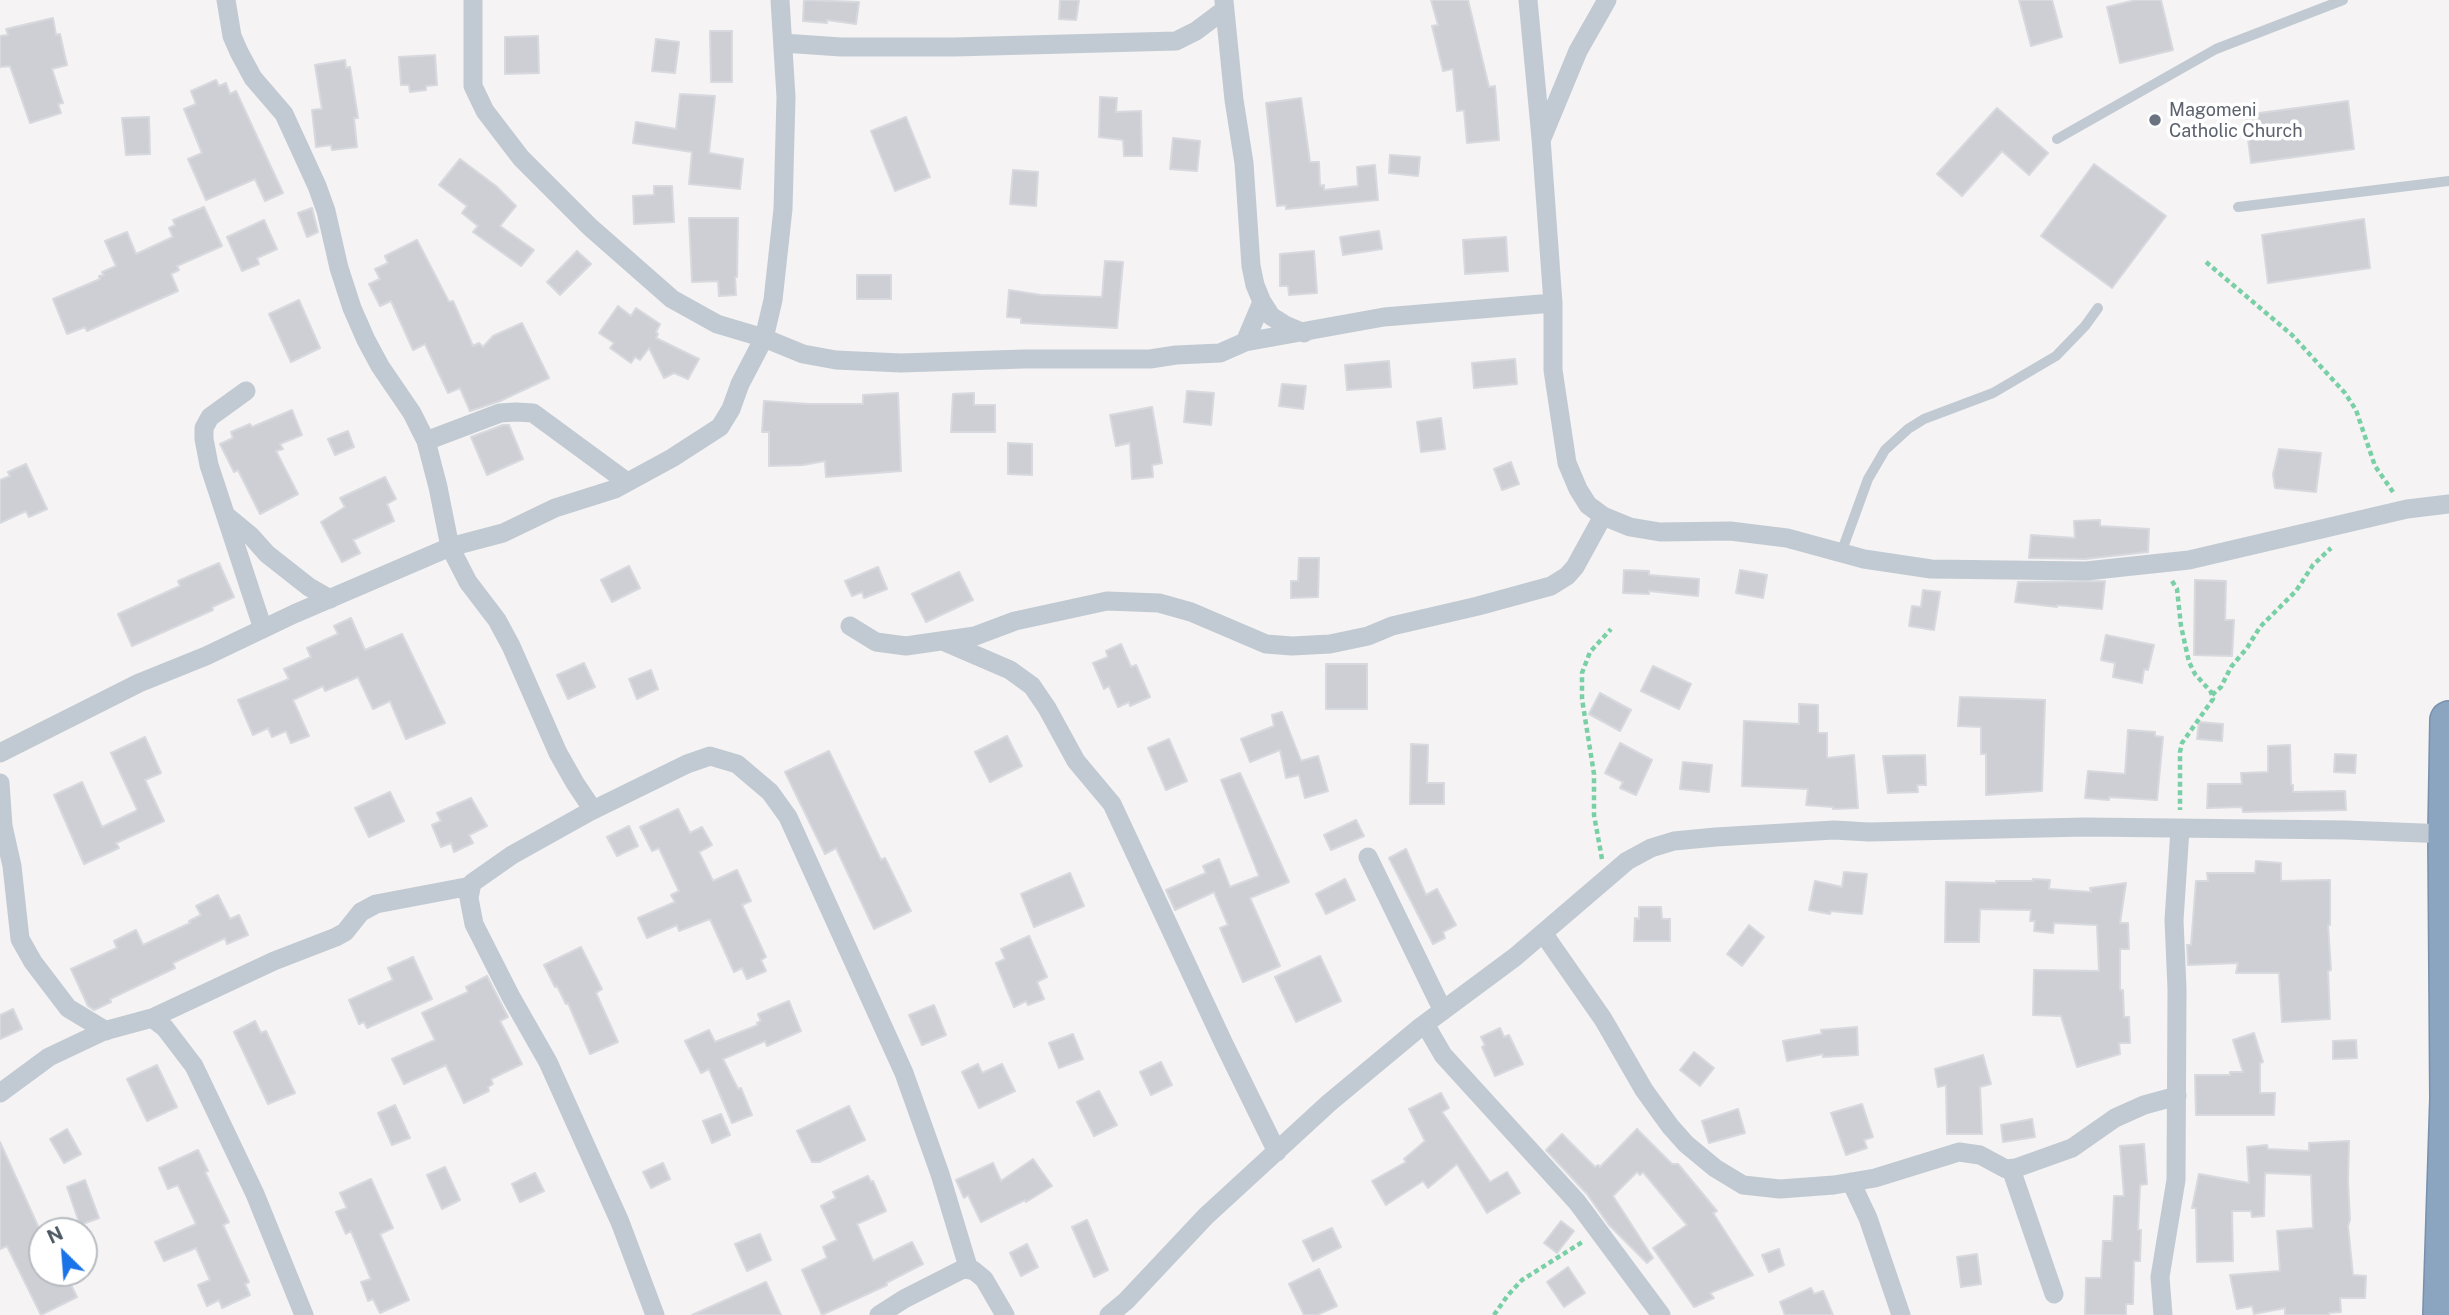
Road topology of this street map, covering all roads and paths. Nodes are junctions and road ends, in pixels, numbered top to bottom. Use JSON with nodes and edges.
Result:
{"nodes":[{"id":1,"x":226,"y":0,"type":"edge"},
{"id":2,"x":473,"y":0,"type":"edge"},
{"id":3,"x":780,"y":0,"type":"edge"},
{"id":4,"x":1528,"y":0,"type":"edge"},
{"id":5,"x":1607,"y":0,"type":"edge"},
{"id":6,"x":2343,"y":0,"type":"edge"},
{"id":7,"x":1224,"y":5,"type":"edge"},
{"id":8,"x":783,"y":43,"type":"junction"},
{"id":9,"x":1541,"y":138,"type":"junction"},
{"id":10,"x":2057,"y":139,"type":"dead end"},
{"id":11,"x":2449,"y":181,"type":"edge"},
{"id":12,"x":2238,"y":207,"type":"dead end"},
{"id":13,"x":2206,"y":262,"type":"dead end"},
{"id":14,"x":1262,"y":303,"type":"junction"},
{"id":15,"x":1553,"y":303,"type":"junction"},
{"id":16,"x":2098,"y":308,"type":"dead end"},
{"id":17,"x":1304,"y":333,"type":"junction"},
{"id":18,"x":764,"y":338,"type":"junction"},
{"id":19,"x":1245,"y":342,"type":"junction"},
{"id":20,"x":246,"y":391,"type":"dead end"},
{"id":21,"x":426,"y":441,"type":"junction"},
{"id":22,"x":627,"y":482,"type":"junction"},
{"id":23,"x":2449,"y":504,"type":"edge"},
{"id":24,"x":2407,"y":509,"type":"junction"},
{"id":25,"x":227,"y":516,"type":"junction"},
{"id":26,"x":1603,"y":516,"type":"junction"},
{"id":27,"x":2360,"y":522,"type":"junction"},
{"id":28,"x":450,"y":547,"type":"junction"},
{"id":29,"x":1841,"y":553,"type":"junction"},
{"id":30,"x":2159,"y":563,"type":"junction"},
{"id":31,"x":330,"y":599,"type":"junction"},
{"id":32,"x":849,"y":626,"type":"dead end"},
{"id":33,"x":263,"y":629,"type":"junction"},
{"id":34,"x":1611,"y":629,"type":"dead end"},
{"id":35,"x":945,"y":642,"type":"junction"},
{"id":36,"x":2212,"y":695,"type":"junction"},
{"id":37,"x":2449,"y":720,"type":"edge"},
{"id":38,"x":0,"y":752,"type":"edge"},
{"id":39,"x":0,"y":783,"type":"edge"},
{"id":40,"x":593,"y":810,"type":"junction"},
{"id":41,"x":2178,"y":829,"type":"junction"},
{"id":42,"x":2447,"y":834,"type":"junction"},
{"id":43,"x":1368,"y":857,"type":"dead end"},
{"id":44,"x":1605,"y":880,"type":"junction"},
{"id":45,"x":471,"y":886,"type":"junction"},
{"id":46,"x":2449,"y":922,"type":"edge"},
{"id":47,"x":1544,"y":933,"type":"junction"},
{"id":48,"x":1444,"y":1011,"type":"junction"},
{"id":49,"x":152,"y":1018,"type":"junction"},
{"id":50,"x":1425,"y":1024,"type":"junction"},
{"id":51,"x":106,"y":1031,"type":"junction"},
{"id":52,"x":0,"y":1093,"type":"edge"},
{"id":53,"x":2177,"y":1096,"type":"junction"},
{"id":54,"x":1277,"y":1152,"type":"junction"},
{"id":55,"x":2011,"y":1169,"type":"junction"},
{"id":56,"x":2448,"y":1178,"type":"edge"},
{"id":57,"x":1851,"y":1182,"type":"junction"},
{"id":58,"x":1598,"y":1230,"type":"junction"},
{"id":59,"x":969,"y":1270,"type":"junction"},
{"id":60,"x":2054,"y":1294,"type":"dead end"},
{"id":61,"x":304,"y":1315,"type":"edge"},
{"id":62,"x":655,"y":1315,"type":"edge"},
{"id":63,"x":879,"y":1315,"type":"edge"},
{"id":64,"x":1005,"y":1315,"type":"edge"},
{"id":65,"x":1109,"y":1315,"type":"edge"},
{"id":66,"x":1494,"y":1315,"type":"edge"},
{"id":67,"x":1661,"y":1315,"type":"edge"},
{"id":68,"x":1901,"y":1315,"type":"edge"},
{"id":69,"x":2164,"y":1315,"type":"edge"},
{"id":70,"x":2442,"y":1315,"type":"edge"}],
"edges":[{"from":1,"to":21,"type":"street"},
{"from":2,"to":18,"type":"street"},
{"from":3,"to":8,"type":"street"},
{"from":4,"to":9,"type":"street"},
{"from":5,"to":9,"type":"street"},
{"from":6,"to":10,"type":"lane"},
{"from":7,"to":8,"type":"street"},
{"from":7,"to":14,"type":"street"},
{"from":8,"to":18,"type":"street"},
{"from":9,"to":15,"type":"street"},
{"from":11,"to":12,"type":"lane"},
{"from":13,"to":24,"type":"path"},
{"from":14,"to":17,"type":"street"},
{"from":14,"to":19,"type":"street"},
{"from":15,"to":17,"type":"street"},
{"from":15,"to":26,"type":"street"},
{"from":16,"to":29,"type":"lane"},
{"from":17,"to":19,"type":"street"},
{"from":18,"to":19,"type":"street"},
{"from":18,"to":22,"type":"street"},
{"from":20,"to":25,"type":"street"},
{"from":21,"to":22,"type":"street"},
{"from":21,"to":28,"type":"street"},
{"from":22,"to":28,"type":"street"},
{"from":23,"to":24,"type":"street"},
{"from":24,"to":27,"type":"street"},
{"from":25,"to":31,"type":"street"},
{"from":25,"to":33,"type":"street"},
{"from":26,"to":29,"type":"street"},
{"from":26,"to":35,"type":"street"},
{"from":27,"to":30,"type":"street"},
{"from":27,"to":36,"type":"path"},
{"from":28,"to":31,"type":"street"},
{"from":28,"to":40,"type":"street"},
{"from":29,"to":30,"type":"street"},
{"from":30,"to":36,"type":"path"},
{"from":31,"to":33,"type":"street"},
{"from":32,"to":35,"type":"street"},
{"from":33,"to":38,"type":"street"},
{"from":34,"to":44,"type":"path"},
{"from":35,"to":54,"type":"street"},
{"from":36,"to":41,"type":"path"},
{"from":37,"to":42,"type":"highway"},
{"from":39,"to":51,"type":"street"},
{"from":40,"to":45,"type":"street"},
{"from":40,"to":59,"type":"street"},
{"from":41,"to":42,"type":"street"},
{"from":41,"to":44,"type":"street"},
{"from":41,"to":53,"type":"street"},
{"from":42,"to":46,"type":"highway"},
{"from":43,"to":48,"type":"street"},
{"from":44,"to":47,"type":"street"},
{"from":45,"to":49,"type":"street"},
{"from":45,"to":62,"type":"street"},
{"from":46,"to":56,"type":"highway"},
{"from":47,"to":48,"type":"street"},
{"from":47,"to":57,"type":"street"},
{"from":48,"to":50,"type":"street"},
{"from":49,"to":51,"type":"street"},
{"from":49,"to":61,"type":"street"},
{"from":50,"to":54,"type":"street"},
{"from":50,"to":58,"type":"street"},
{"from":51,"to":52,"type":"street"},
{"from":53,"to":55,"type":"street"},
{"from":53,"to":69,"type":"street"},
{"from":54,"to":65,"type":"street"},
{"from":55,"to":57,"type":"street"},
{"from":55,"to":60,"type":"street"},
{"from":56,"to":70,"type":"highway"},
{"from":57,"to":68,"type":"street"},
{"from":58,"to":66,"type":"path"},
{"from":58,"to":67,"type":"street"},
{"from":59,"to":63,"type":"street"},
{"from":59,"to":64,"type":"street"}]}
